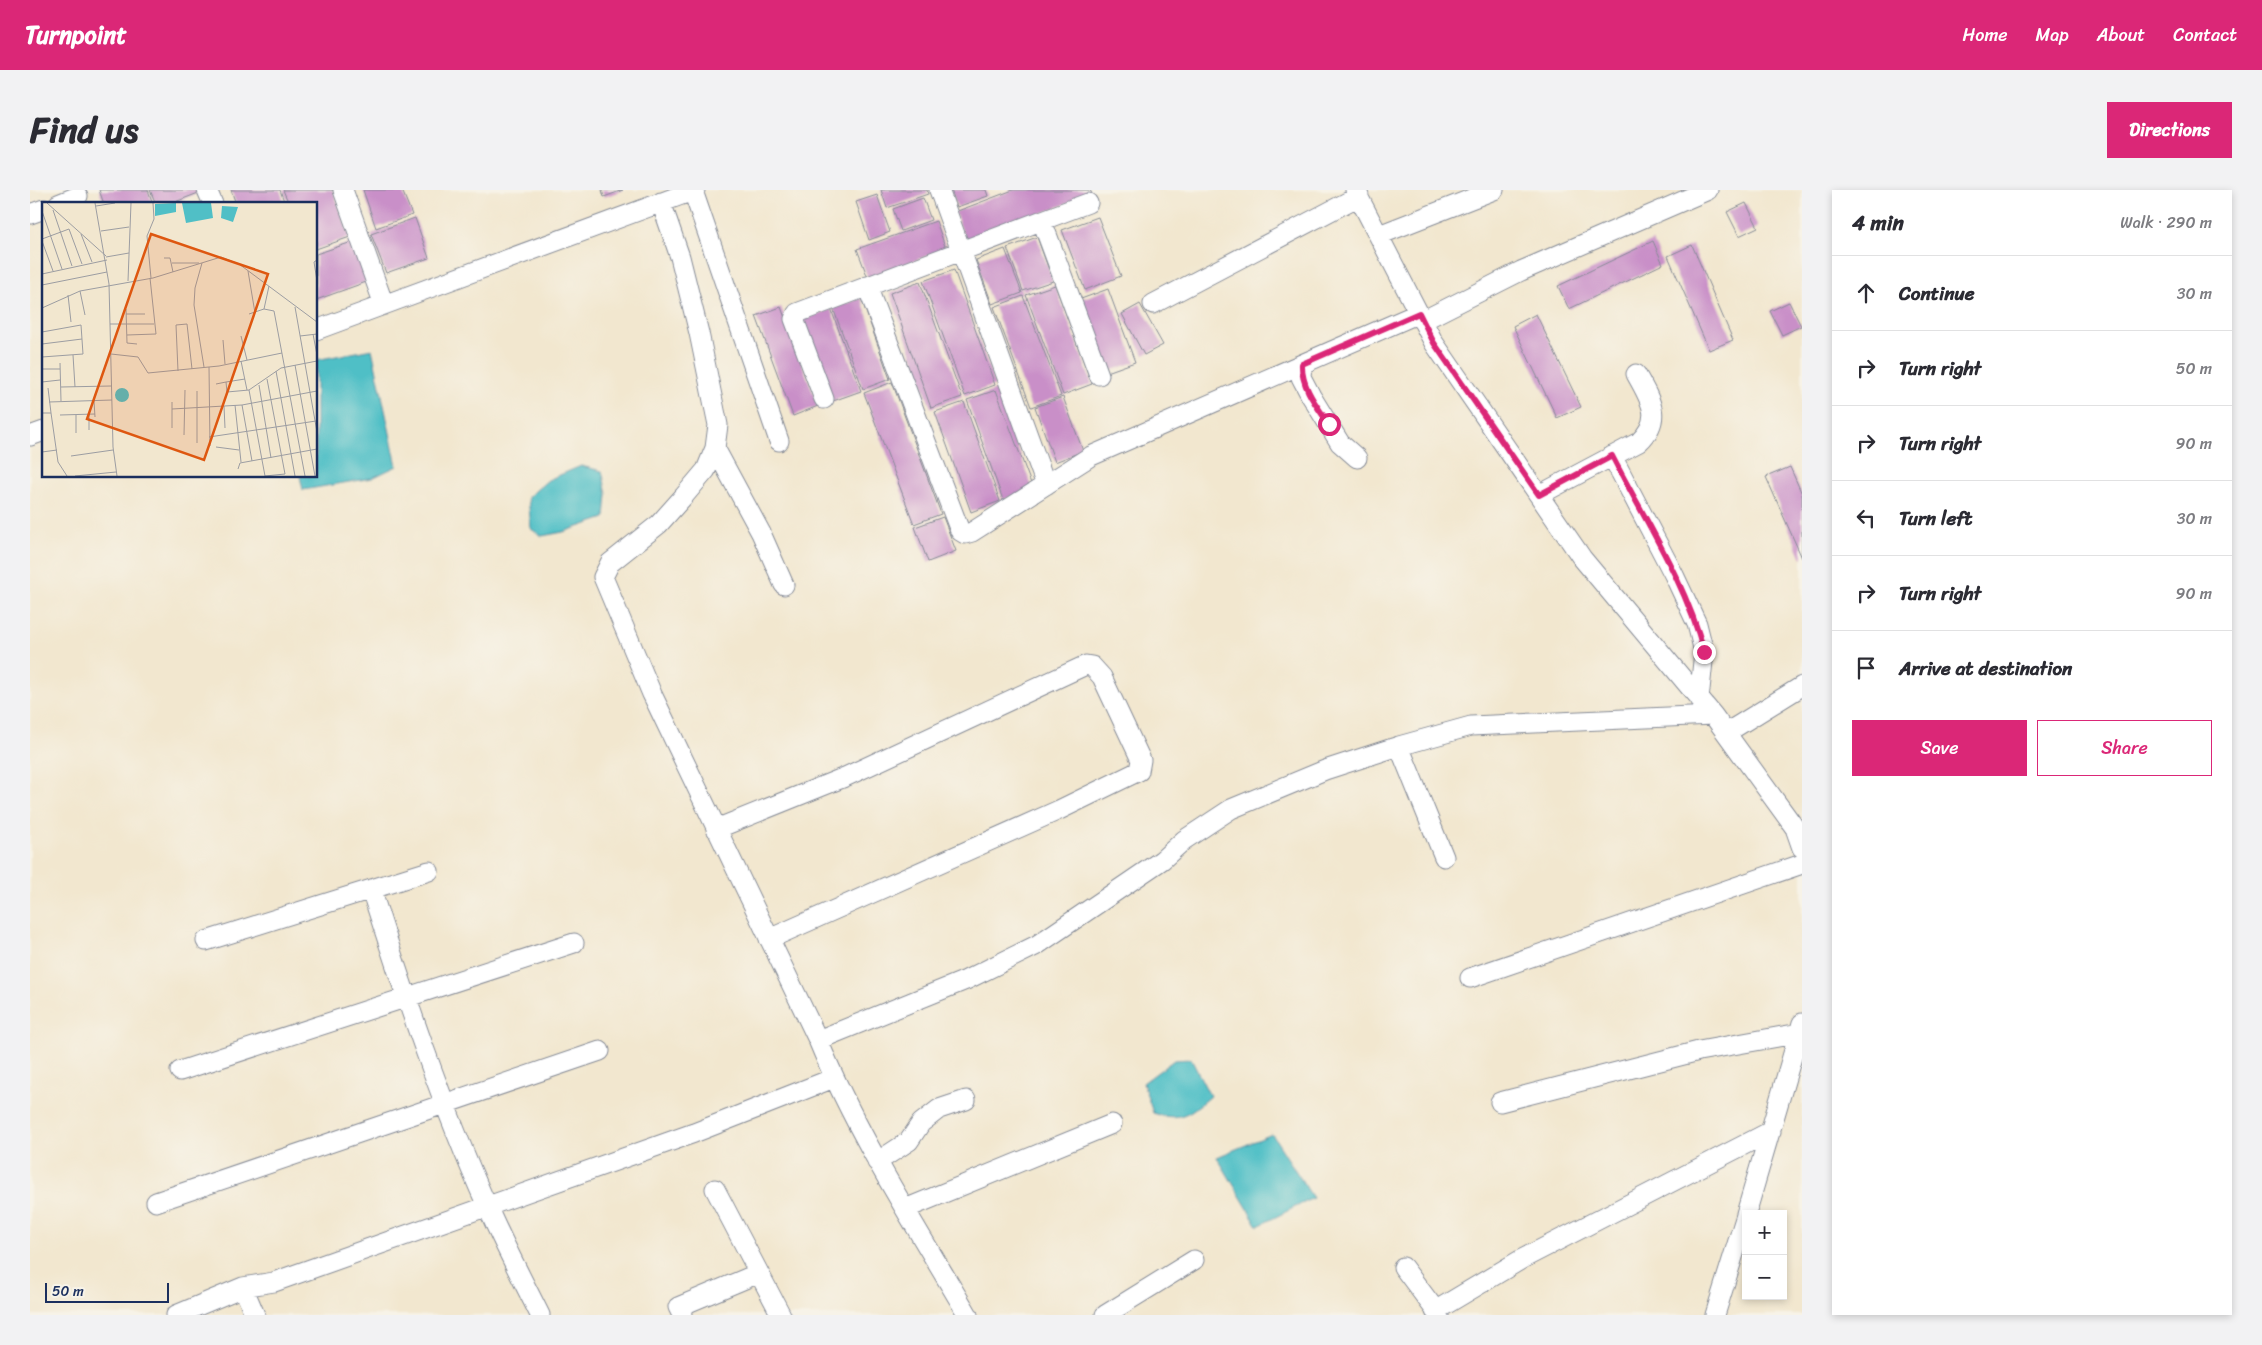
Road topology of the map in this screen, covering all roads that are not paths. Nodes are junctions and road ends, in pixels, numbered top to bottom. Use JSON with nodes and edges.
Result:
{"nodes":[{"id":1,"x":343,"y":190,"type":"edge"},
{"id":2,"x":939,"y":190,"type":"edge"},
{"id":3,"x":1494,"y":190,"type":"edge"},
{"id":4,"x":1708,"y":190,"type":"edge"},
{"id":5,"x":687,"y":191,"type":"edge"},
{"id":6,"x":1357,"y":193,"type":"edge"},
{"id":7,"x":78,"y":197,"type":"edge"},
{"id":8,"x":64,"y":202,"type":"edge"},
{"id":9,"x":661,"y":202,"type":"junction"},
{"id":10,"x":1088,"y":203,"type":"dead end"},
{"id":11,"x":42,"y":210,"type":"edge"},
{"id":12,"x":30,"y":214,"type":"edge"},
{"id":13,"x":1042,"y":221,"type":"junction"},
{"id":14,"x":1379,"y":235,"type":"junction"},
{"id":15,"x":961,"y":251,"type":"junction"},
{"id":16,"x":867,"y":286,"type":"junction"},
{"id":17,"x":1153,"y":304,"type":"dead end"},
{"id":18,"x":384,"y":305,"type":"junction"},
{"id":19,"x":1421,"y":317,"type":"junction"},
{"id":20,"x":318,"y":329,"type":"edge"},
{"id":21,"x":1302,"y":364,"type":"junction"},
{"id":22,"x":1636,"y":374,"type":"dead end"},
{"id":23,"x":1099,"y":375,"type":"dead end"},
{"id":24,"x":824,"y":399,"type":"dead end"},
{"id":25,"x":42,"y":432,"type":"edge"},
{"id":26,"x":30,"y":436,"type":"edge"},
{"id":27,"x":779,"y":441,"type":"dead end"},
{"id":28,"x":715,"y":448,"type":"junction"},
{"id":29,"x":1612,"y":456,"type":"junction"},
{"id":30,"x":1357,"y":458,"type":"dead end"},
{"id":31,"x":1046,"y":485,"type":"junction"},
{"id":32,"x":1539,"y":495,"type":"junction"},
{"id":33,"x":784,"y":585,"type":"dead end"},
{"id":34,"x":1802,"y":686,"type":"edge"},
{"id":35,"x":1699,"y":698,"type":"junction"},
{"id":36,"x":1713,"y":715,"type":"junction"},
{"id":37,"x":1726,"y":734,"type":"junction"},
{"id":38,"x":1399,"y":746,"type":"junction"},
{"id":39,"x":1798,"y":826,"type":"edge"},
{"id":40,"x":716,"y":829,"type":"junction"},
{"id":41,"x":1802,"y":848,"type":"edge"},
{"id":42,"x":1444,"y":857,"type":"dead end"},
{"id":43,"x":1802,"y":864,"type":"edge"},
{"id":44,"x":429,"y":871,"type":"dead end"},
{"id":45,"x":371,"y":889,"type":"junction"},
{"id":46,"x":769,"y":939,"type":"junction"},
{"id":47,"x":206,"y":941,"type":"dead end"},
{"id":48,"x":574,"y":944,"type":"dead end"},
{"id":49,"x":1470,"y":978,"type":"dead end"},
{"id":50,"x":407,"y":998,"type":"junction"},
{"id":51,"x":1801,"y":1028,"type":"edge"},
{"id":52,"x":818,"y":1040,"type":"junction"},
{"id":53,"x":600,"y":1051,"type":"dead end"},
{"id":54,"x":180,"y":1072,"type":"dead end"},
{"id":55,"x":834,"y":1078,"type":"junction"},
{"id":56,"x":966,"y":1100,"type":"dead end"},
{"id":57,"x":1500,"y":1102,"type":"dead end"},
{"id":58,"x":445,"y":1104,"type":"junction"},
{"id":59,"x":1112,"y":1124,"type":"dead end"},
{"id":60,"x":1771,"y":1131,"type":"junction"},
{"id":61,"x":877,"y":1162,"type":"junction"},
{"id":62,"x":715,"y":1189,"type":"dead end"},
{"id":63,"x":156,"y":1202,"type":"dead end"},
{"id":64,"x":487,"y":1206,"type":"junction"},
{"id":65,"x":905,"y":1209,"type":"junction"},
{"id":66,"x":1747,"y":1210,"type":"edge"},
{"id":67,"x":1742,"y":1227,"type":"edge"},
{"id":68,"x":1194,"y":1260,"type":"dead end"},
{"id":69,"x":1403,"y":1267,"type":"dead end"},
{"id":70,"x":759,"y":1274,"type":"junction"},
{"id":71,"x":243,"y":1287,"type":"junction"},
{"id":72,"x":1437,"y":1313,"type":"edge"},
{"id":73,"x":176,"y":1315,"type":"edge"},
{"id":74,"x":255,"y":1315,"type":"edge"},
{"id":75,"x":540,"y":1315,"type":"edge"},
{"id":76,"x":682,"y":1315,"type":"edge"},
{"id":77,"x":781,"y":1315,"type":"edge"},
{"id":78,"x":968,"y":1315,"type":"edge"},
{"id":79,"x":1105,"y":1315,"type":"edge"},
{"id":80,"x":1715,"y":1315,"type":"edge"}],
"edges":[{"from":1,"to":18,"type":"street"},
{"from":2,"to":15,"type":"street"},
{"from":3,"to":14,"type":"street"},
{"from":4,"to":19,"type":"street"},
{"from":5,"to":9,"type":"street"},
{"from":5,"to":27,"type":"street"},
{"from":6,"to":14,"type":"street"},
{"from":6,"to":17,"type":"street"},
{"from":7,"to":8,"type":"street"},
{"from":9,"to":18,"type":"street"},
{"from":9,"to":28,"type":"street"},
{"from":10,"to":13,"type":"street"},
{"from":11,"to":12,"type":"street"},
{"from":13,"to":15,"type":"street"},
{"from":13,"to":23,"type":"street"},
{"from":14,"to":19,"type":"street"},
{"from":15,"to":16,"type":"street"},
{"from":15,"to":31,"type":"street"},
{"from":16,"to":24,"type":"street"},
{"from":16,"to":31,"type":"street"},
{"from":18,"to":20,"type":"street"},
{"from":19,"to":21,"type":"street"},
{"from":19,"to":32,"type":"street"},
{"from":21,"to":30,"type":"street"},
{"from":21,"to":31,"type":"street"},
{"from":22,"to":29,"type":"street"},
{"from":25,"to":26,"type":"street"},
{"from":28,"to":33,"type":"street"},
{"from":28,"to":40,"type":"street"},
{"from":29,"to":32,"type":"street"},
{"from":29,"to":35,"type":"street"},
{"from":32,"to":35,"type":"street"},
{"from":34,"to":37,"type":"street"},
{"from":35,"to":36,"type":"street"},
{"from":36,"to":37,"type":"street"},
{"from":36,"to":38,"type":"street"},
{"from":37,"to":39,"type":"street"},
{"from":38,"to":42,"type":"street"},
{"from":38,"to":52,"type":"street"},
{"from":39,"to":41,"type":"street"},
{"from":40,"to":46,"type":"street"},
{"from":40,"to":46,"type":"street"},
{"from":43,"to":49,"type":"street"},
{"from":44,"to":45,"type":"street"},
{"from":45,"to":47,"type":"street"},
{"from":45,"to":50,"type":"street"},
{"from":46,"to":52,"type":"street"},
{"from":48,"to":50,"type":"street"},
{"from":50,"to":54,"type":"street"},
{"from":50,"to":58,"type":"street"},
{"from":51,"to":57,"type":"street"},
{"from":51,"to":60,"type":"street"},
{"from":52,"to":55,"type":"street"},
{"from":53,"to":58,"type":"street"},
{"from":55,"to":61,"type":"street"},
{"from":55,"to":64,"type":"street"},
{"from":56,"to":61,"type":"street"},
{"from":58,"to":63,"type":"street"},
{"from":58,"to":64,"type":"street"},
{"from":59,"to":65,"type":"street"},
{"from":60,"to":66,"type":"street"},
{"from":60,"to":72,"type":"street"},
{"from":61,"to":65,"type":"street"},
{"from":62,"to":70,"type":"street"},
{"from":64,"to":71,"type":"street"},
{"from":64,"to":75,"type":"street"},
{"from":65,"to":78,"type":"street"},
{"from":67,"to":80,"type":"street"},
{"from":68,"to":79,"type":"street"},
{"from":69,"to":72,"type":"street"},
{"from":70,"to":76,"type":"street"},
{"from":70,"to":77,"type":"street"},
{"from":71,"to":73,"type":"street"},
{"from":71,"to":74,"type":"street"}]}
